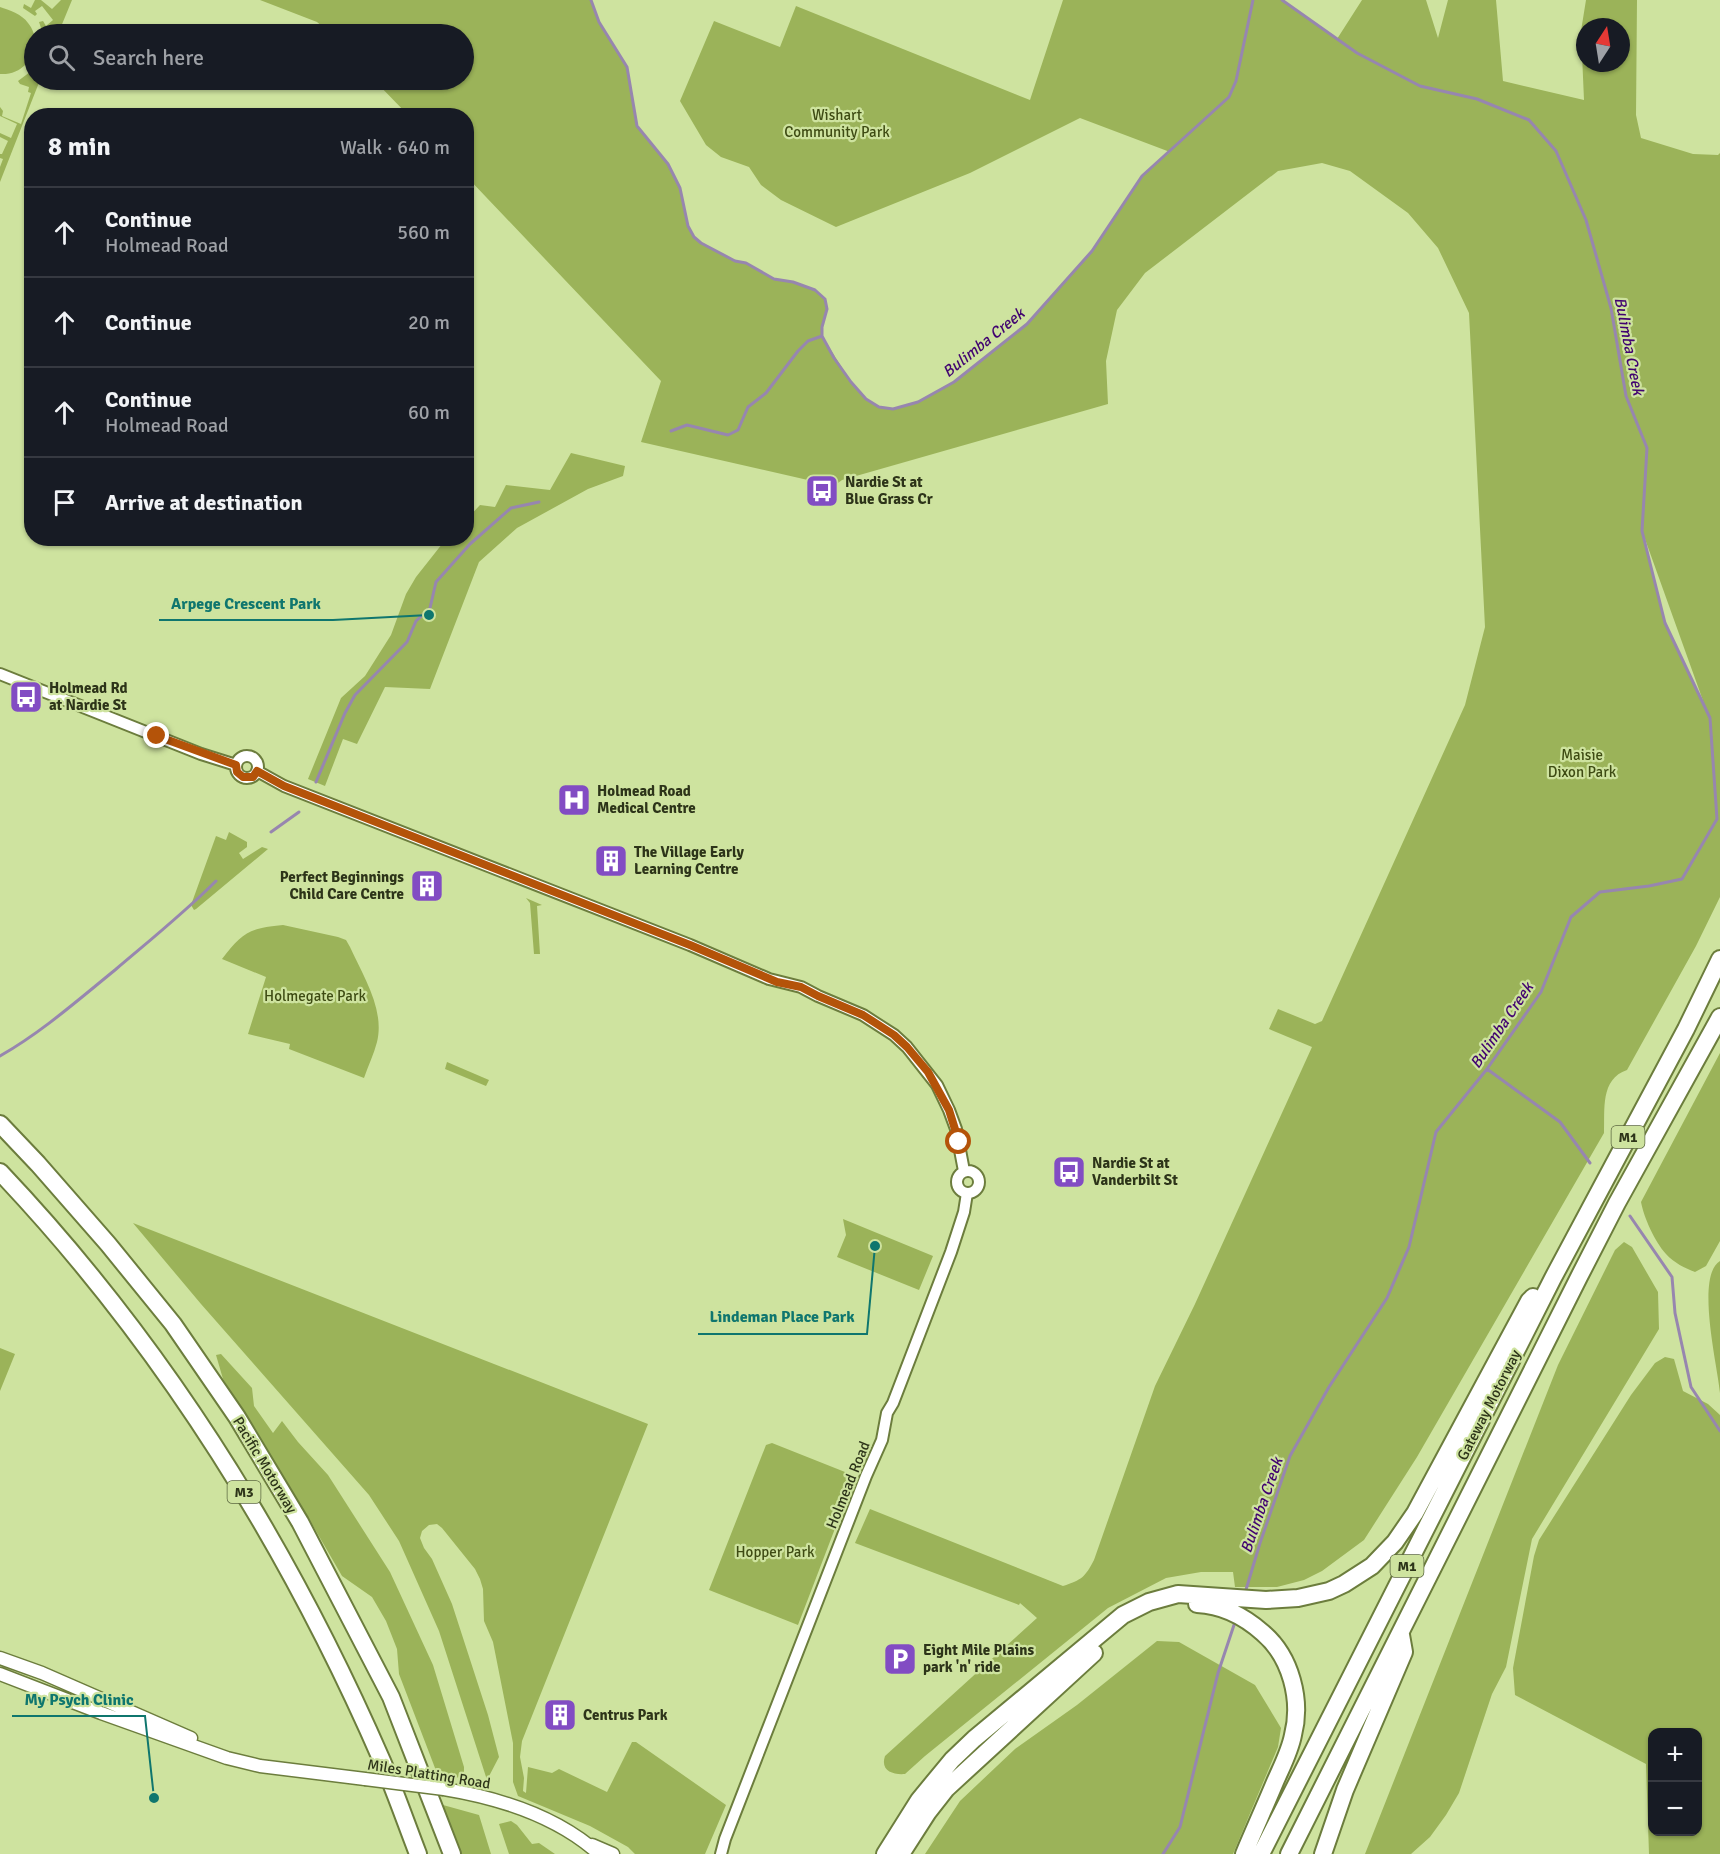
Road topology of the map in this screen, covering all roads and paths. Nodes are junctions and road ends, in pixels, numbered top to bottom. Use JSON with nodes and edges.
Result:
{"nodes":[{"id":1,"x":0,"y":674,"type":"edge"},
{"id":2,"x":1720,"y":959,"type":"edge"},
{"id":3,"x":1720,"y":1017,"type":"edge"},
{"id":4,"x":0,"y":1124,"type":"edge"},
{"id":5,"x":964,"y":1171,"type":"junction"},
{"id":6,"x":0,"y":1172,"type":"edge"},
{"id":7,"x":967,"y":1193,"type":"junction"},
{"id":8,"x":1553,"y":1278,"type":"junction"},
{"id":9,"x":1226,"y":1603,"type":"junction"},
{"id":10,"x":1401,"y":1634,"type":"junction"},
{"id":11,"x":0,"y":1658,"type":"edge"},
{"id":12,"x":0,"y":1674,"type":"edge"},
{"id":13,"x":295,"y":1770,"type":"junction"},
{"id":14,"x":586,"y":1842,"type":"junction"},
{"id":15,"x":418,"y":1854,"type":"edge"},
{"id":16,"x":452,"y":1854,"type":"edge"},
{"id":17,"x":599,"y":1854,"type":"edge"},
{"id":18,"x":613,"y":1854,"type":"edge"},
{"id":19,"x":721,"y":1854,"type":"edge"},
{"id":20,"x":885,"y":1854,"type":"edge"},
{"id":21,"x":901,"y":1854,"type":"edge"},
{"id":22,"x":1244,"y":1854,"type":"edge"},
{"id":23,"x":1261,"y":1854,"type":"edge"},
{"id":24,"x":1289,"y":1854,"type":"edge"},
{"id":25,"x":1323,"y":1854,"type":"edge"}],
"edges":[{"from":1,"to":5,"type":"street","name":"Holmead Road"},
{"from":2,"to":8,"type":"highway","name":"Gateway Motorway","number":"M1"},
{"from":3,"to":10,"type":"highway","name":"Gateway Motorway","number":"M1"},
{"from":4,"to":16,"type":"highway","name":"Pacific Motorway","number":"M3"},
{"from":5,"to":7,"type":"street","name":"Holmead Road"},
{"from":5,"to":7,"type":"street","name":"Holmead Road"},
{"from":6,"to":15,"type":"highway","number":"M3"},
{"from":7,"to":19,"type":"street","name":"Holmead Road"},
{"from":8,"to":9,"type":"highway"},
{"from":8,"to":23,"type":"highway","name":"Gateway Motorway","number":"M1"},
{"from":9,"to":20,"type":"highway"},
{"from":9,"to":21,"type":"highway"},
{"from":9,"to":22,"type":"highway"},
{"from":10,"to":24,"type":"highway","name":"Gateway Motorway","number":"M1"},
{"from":10,"to":25,"type":"highway"},
{"from":11,"to":13,"type":"main road","name":"Miles Platting Road"},
{"from":12,"to":13,"type":"main road","name":"Miles Platting Road"},
{"from":13,"to":14,"type":"main road","name":"Miles Platting Road","bridge":true},
{"from":14,"to":17,"type":"main road","name":"Miles Platting Road"},
{"from":14,"to":18,"type":"main road","name":"Miles Platting Road"}]}
